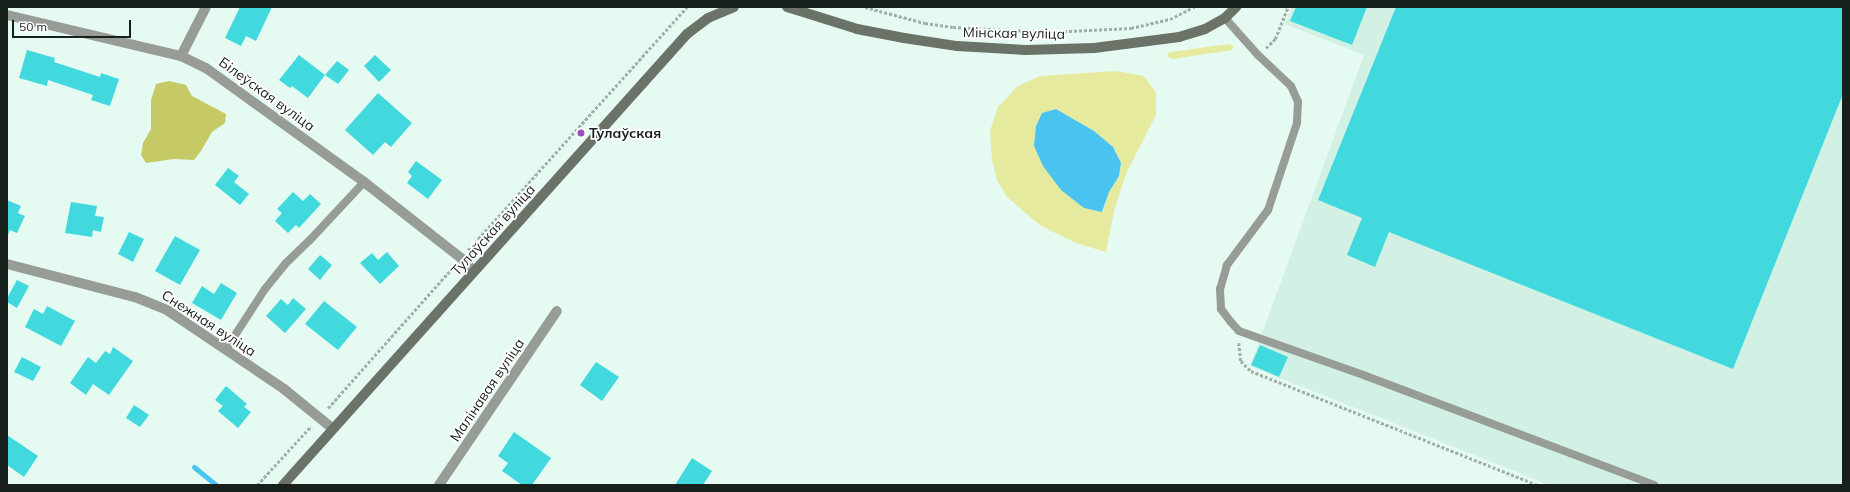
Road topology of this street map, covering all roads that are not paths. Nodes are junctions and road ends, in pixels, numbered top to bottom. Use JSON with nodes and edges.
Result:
{"nodes":[{"id":1,"x":206,"y":7,"type":"edge"},
{"id":2,"x":734,"y":7,"type":"edge"},
{"id":3,"x":787,"y":7,"type":"edge"},
{"id":4,"x":1236,"y":7,"type":"edge"},
{"id":5,"x":7,"y":15,"type":"edge"},
{"id":6,"x":1225,"y":18,"type":"junction"},
{"id":7,"x":181,"y":56,"type":"junction"},
{"id":8,"x":364,"y":182,"type":"junction"},
{"id":9,"x":7,"y":264,"type":"edge"},
{"id":10,"x":474,"y":271,"type":"junction"},
{"id":11,"x":557,"y":311,"type":"dead end"},
{"id":12,"x":226,"y":348,"type":"junction"},
{"id":13,"x":332,"y":428,"type":"junction"},
{"id":14,"x":283,"y":485,"type":"edge"},
{"id":15,"x":439,"y":485,"type":"edge"},
{"id":16,"x":1654,"y":485,"type":"edge"}],
"edges":[{"from":1,"to":7,"type":"street"},
{"from":2,"to":10,"type":"main road","name":"Тулаўская вуліца"},
{"from":3,"to":6,"type":"main road","name":"Мінская вуліца"},
{"from":4,"to":6,"type":"main road","name":"Мінская вуліца"},
{"from":5,"to":7,"type":"street","name":"Білеўская вуліца"},
{"from":6,"to":16,"type":"lane"},
{"from":7,"to":8,"type":"street","name":"Білеўская вуліца"},
{"from":8,"to":10,"type":"street","name":"Білеўская вуліца"},
{"from":8,"to":12,"type":"lane"},
{"from":9,"to":12,"type":"street","name":"Снежная вуліца"},
{"from":10,"to":13,"type":"main road","name":"Тулаўская вуліца"},
{"from":11,"to":15,"type":"street","name":"Малінавая вуліца"},
{"from":12,"to":13,"type":"street","name":"Снежная вуліца"},
{"from":13,"to":14,"type":"main road","name":"Тулаўская вуліца"}]}
